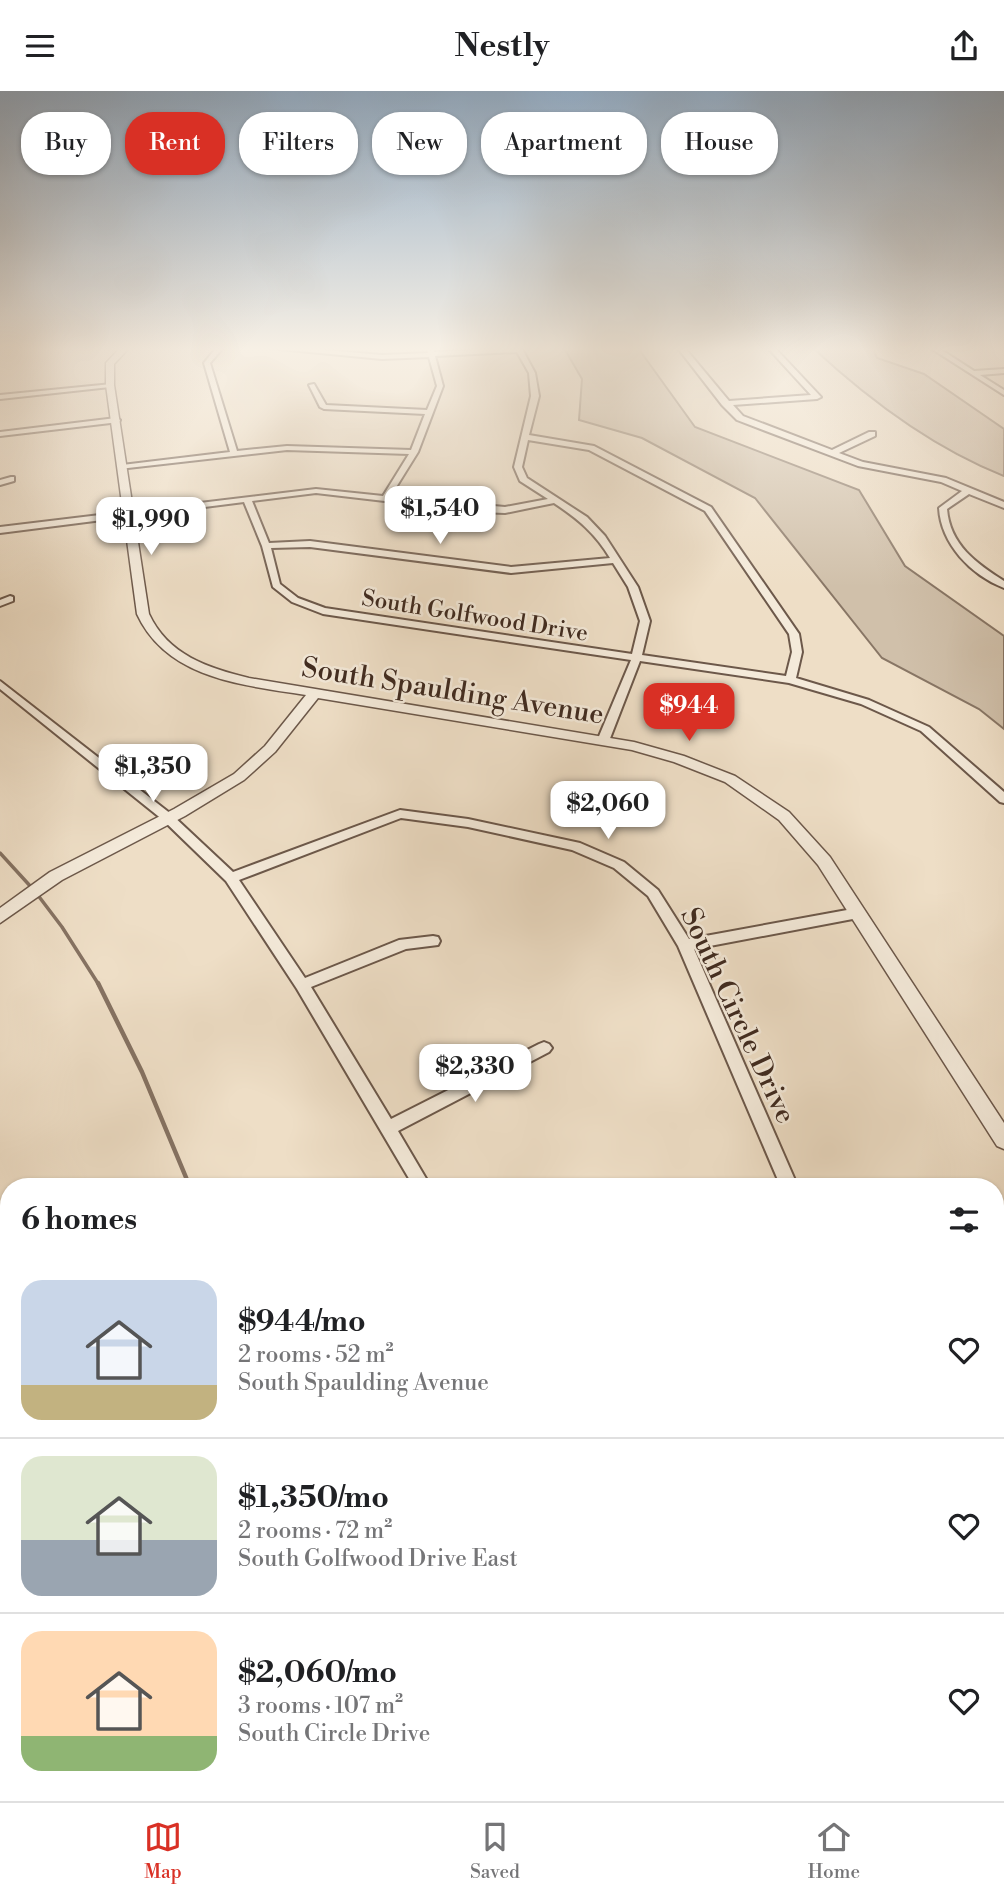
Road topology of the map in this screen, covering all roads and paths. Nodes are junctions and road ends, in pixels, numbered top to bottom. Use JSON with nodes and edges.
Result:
{"nodes":[{"id":1,"x":60,"y":427,"type":"edge"},
{"id":2,"x":117,"y":427,"type":"edge"},
{"id":3,"x":226,"y":427,"type":"edge"},
{"id":4,"x":424,"y":427,"type":"edge"},
{"id":5,"x":527,"y":427,"type":"edge"},
{"id":6,"x":758,"y":427,"type":"edge"},
{"id":7,"x":0,"y":434,"type":"edge"},
{"id":8,"x":872,"y":435,"type":"dead end"},
{"id":9,"x":525,"y":437,"type":"junction"},
{"id":10,"x":414,"y":452,"type":"junction"},
{"id":11,"x":234,"y":453,"type":"junction"},
{"id":12,"x":833,"y":453,"type":"junction"},
{"id":13,"x":122,"y":467,"type":"junction"},
{"id":14,"x":11,"y":479,"type":"dead end"},
{"id":15,"x":0,"y":483,"type":"edge"},
{"id":16,"x":969,"y":490,"type":"junction"},
{"id":17,"x":386,"y":497,"type":"junction"},
{"id":18,"x":246,"y":498,"type":"junction"},
{"id":19,"x":552,"y":501,"type":"junction"},
{"id":20,"x":1004,"y":505,"type":"edge"},
{"id":21,"x":129,"y":513,"type":"junction"},
{"id":22,"x":0,"y":530,"type":"edge"},
{"id":23,"x":267,"y":546,"type":"junction"},
{"id":24,"x":615,"y":561,"type":"junction"},
{"id":25,"x":1004,"y":585,"type":"edge"},
{"id":26,"x":636,"y":659,"type":"junction"},
{"id":27,"x":790,"y":680,"type":"junction"},
{"id":28,"x":0,"y":684,"type":"edge"},
{"id":29,"x":314,"y":694,"type":"junction"},
{"id":30,"x":603,"y":741,"type":"junction"},
{"id":31,"x":1004,"y":799,"type":"edge"},
{"id":32,"x":167,"y":817,"type":"junction"},
{"id":33,"x":232,"y":879,"type":"junction"},
{"id":34,"x":858,"y":913,"type":"junction"},
{"id":35,"x":0,"y":917,"type":"edge"},
{"id":36,"x":433,"y":940,"type":"dead end"},
{"id":37,"x":685,"y":945,"type":"junction"},
{"id":38,"x":302,"y":985,"type":"junction"},
{"id":39,"x":544,"y":1048,"type":"dead end"},
{"id":40,"x":388,"y":1128,"type":"junction"},
{"id":41,"x":1004,"y":1140,"type":"edge"},
{"id":42,"x":417,"y":1178,"type":"edge"},
{"id":43,"x":786,"y":1178,"type":"edge"}],
"edges":[{"from":1,"to":7,"type":"street"},
{"from":2,"to":13,"type":"street"},
{"from":3,"to":11,"type":"street"},
{"from":4,"to":10,"type":"street"},
{"from":5,"to":9,"type":"street"},
{"from":6,"to":12,"type":"street"},
{"from":8,"to":12,"type":"street"},
{"from":9,"to":19,"type":"street"},
{"from":9,"to":27,"type":"street"},
{"from":10,"to":11,"type":"street"},
{"from":10,"to":17,"type":"street"},
{"from":11,"to":13,"type":"street"},
{"from":12,"to":16,"type":"street"},
{"from":13,"to":21,"type":"street"},
{"from":14,"to":15,"type":"street"},
{"from":16,"to":20,"type":"street"},
{"from":16,"to":25,"type":"street"},
{"from":17,"to":18,"type":"street"},
{"from":17,"to":19,"type":"street"},
{"from":18,"to":21,"type":"street"},
{"from":18,"to":23,"type":"street","name":"South Golfwood Drive"},
{"from":19,"to":24,"type":"street"},
{"from":21,"to":22,"type":"street"},
{"from":21,"to":29,"type":"street","name":"South Spaulding Avenue"},
{"from":23,"to":24,"type":"street"},
{"from":23,"to":26,"type":"street","name":"South Golfwood Drive"},
{"from":24,"to":26,"type":"street"},
{"from":26,"to":27,"type":"street","name":"South Golfwood Drive"},
{"from":26,"to":30,"type":"street"},
{"from":27,"to":31,"type":"street","name":"South Golfwood Drive"},
{"from":28,"to":32,"type":"street"},
{"from":29,"to":30,"type":"street","name":"South Spaulding Avenue"},
{"from":29,"to":32,"type":"street"},
{"from":30,"to":34,"type":"street","name":"South Spaulding Avenue"},
{"from":32,"to":33,"type":"street"},
{"from":32,"to":35,"type":"street"},
{"from":33,"to":37,"type":"street","name":"South Circle Drive"},
{"from":33,"to":38,"type":"street"},
{"from":34,"to":37,"type":"street"},
{"from":34,"to":41,"type":"street","name":"South Spaulding Avenue"},
{"from":36,"to":38,"type":"street"},
{"from":37,"to":43,"type":"street","name":"South Circle Drive"},
{"from":38,"to":40,"type":"street"},
{"from":39,"to":40,"type":"street"},
{"from":40,"to":42,"type":"street"}]}
